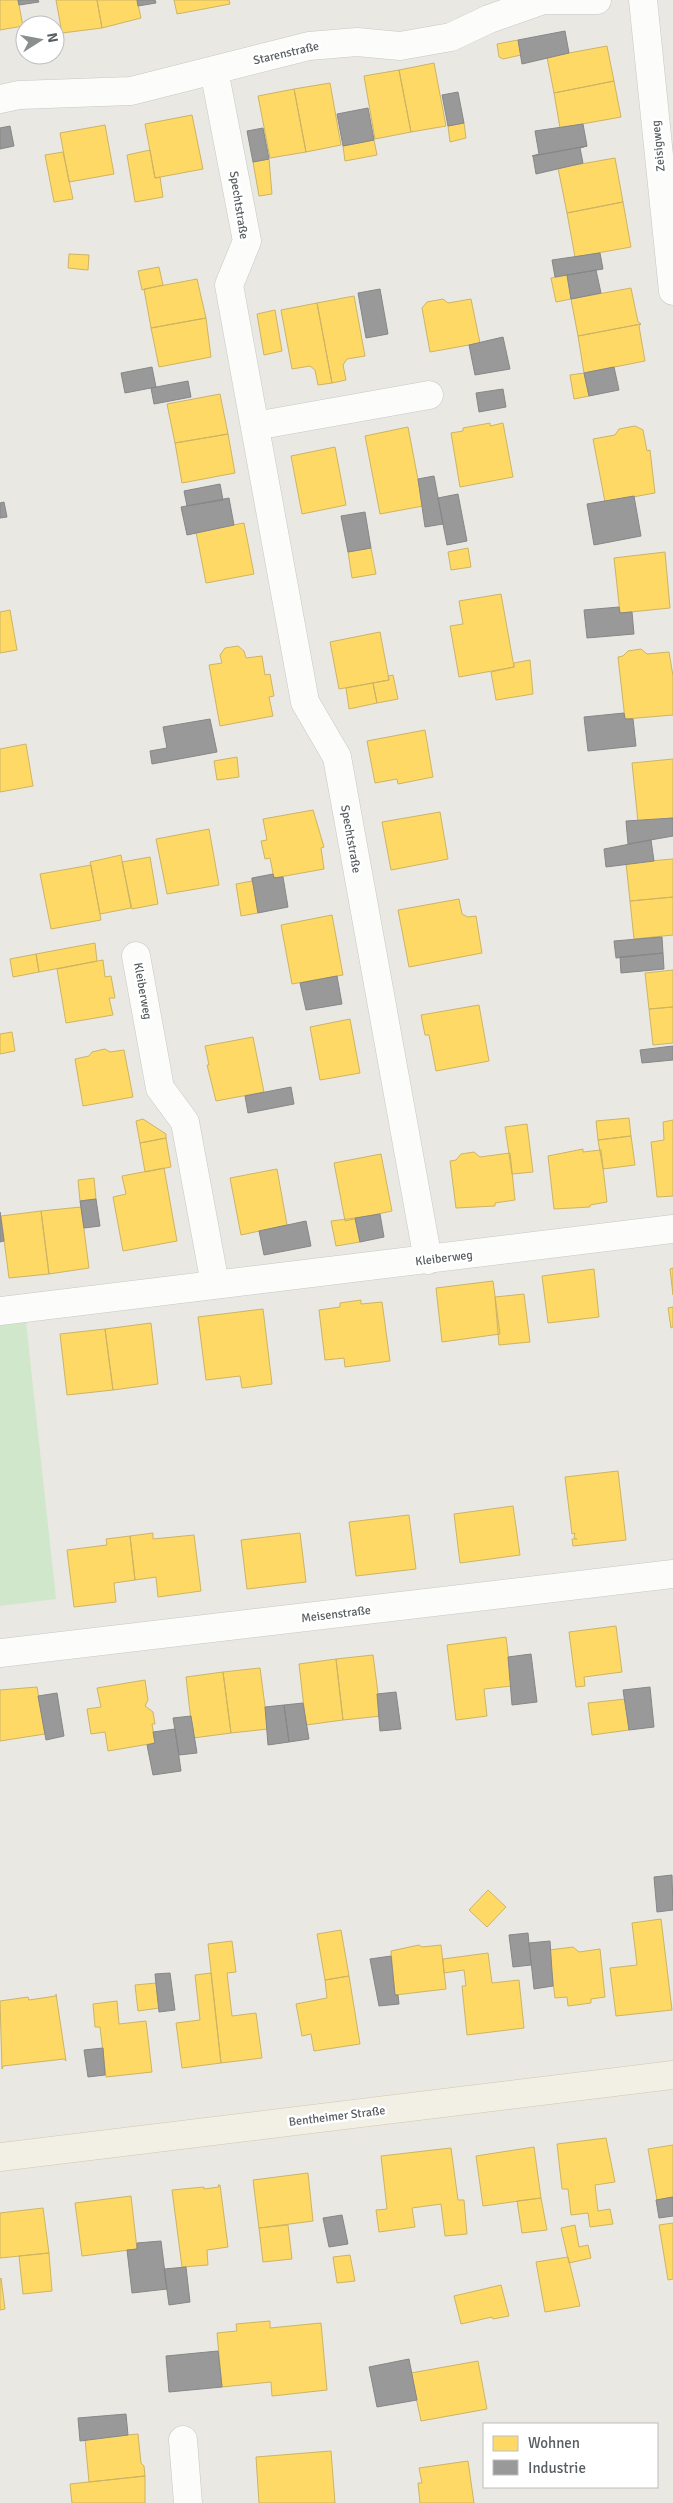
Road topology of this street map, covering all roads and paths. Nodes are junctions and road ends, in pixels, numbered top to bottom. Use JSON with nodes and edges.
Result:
{"nodes":[{"id":1,"x":598,"y":0,"type":"edge"},
{"id":2,"x":643,"y":0,"type":"edge"},
{"id":3,"x":214,"y":70,"type":"junction"},
{"id":4,"x":0,"y":99,"type":"edge"},
{"id":5,"x":673,"y":291,"type":"edge"},
{"id":6,"x":429,"y":395,"type":"dead end"},
{"id":7,"x":255,"y":426,"type":"junction"},
{"id":8,"x":136,"y":956,"type":"dead end"},
{"id":9,"x":673,"y":1229,"type":"edge"},
{"id":10,"x":428,"y":1260,"type":"junction"},
{"id":11,"x":215,"y":1284,"type":"junction"},
{"id":12,"x":0,"y":1311,"type":"edge"},
{"id":13,"x":673,"y":1574,"type":"edge"},
{"id":14,"x":0,"y":1653,"type":"edge"},
{"id":15,"x":673,"y":2075,"type":"edge"},
{"id":16,"x":0,"y":2157,"type":"edge"},
{"id":17,"x":183,"y":2440,"type":"dead end"},
{"id":18,"x":188,"y":2503,"type":"edge"}],
"edges":[{"from":1,"to":3,"type":"street","name":"Starenstraße"},
{"from":2,"to":5,"type":"street","name":"Zeisigweg"},
{"from":3,"to":4,"type":"street","name":"Starenstraße"},
{"from":3,"to":7,"type":"street","name":"Spechtstraße"},
{"from":6,"to":7,"type":"street"},
{"from":7,"to":10,"type":"street","name":"Spechtstraße"},
{"from":8,"to":11,"type":"street","name":"Kleiberweg"},
{"from":9,"to":10,"type":"street","name":"Kleiberweg"},
{"from":10,"to":11,"type":"street","name":"Kleiberweg"},
{"from":11,"to":12,"type":"street","name":"Kleiberweg"},
{"from":13,"to":14,"type":"street","name":"Meisenstraße"},
{"from":15,"to":16,"type":"main road","name":"Bentheimer Straße"},
{"from":17,"to":18,"type":"street"}]}
